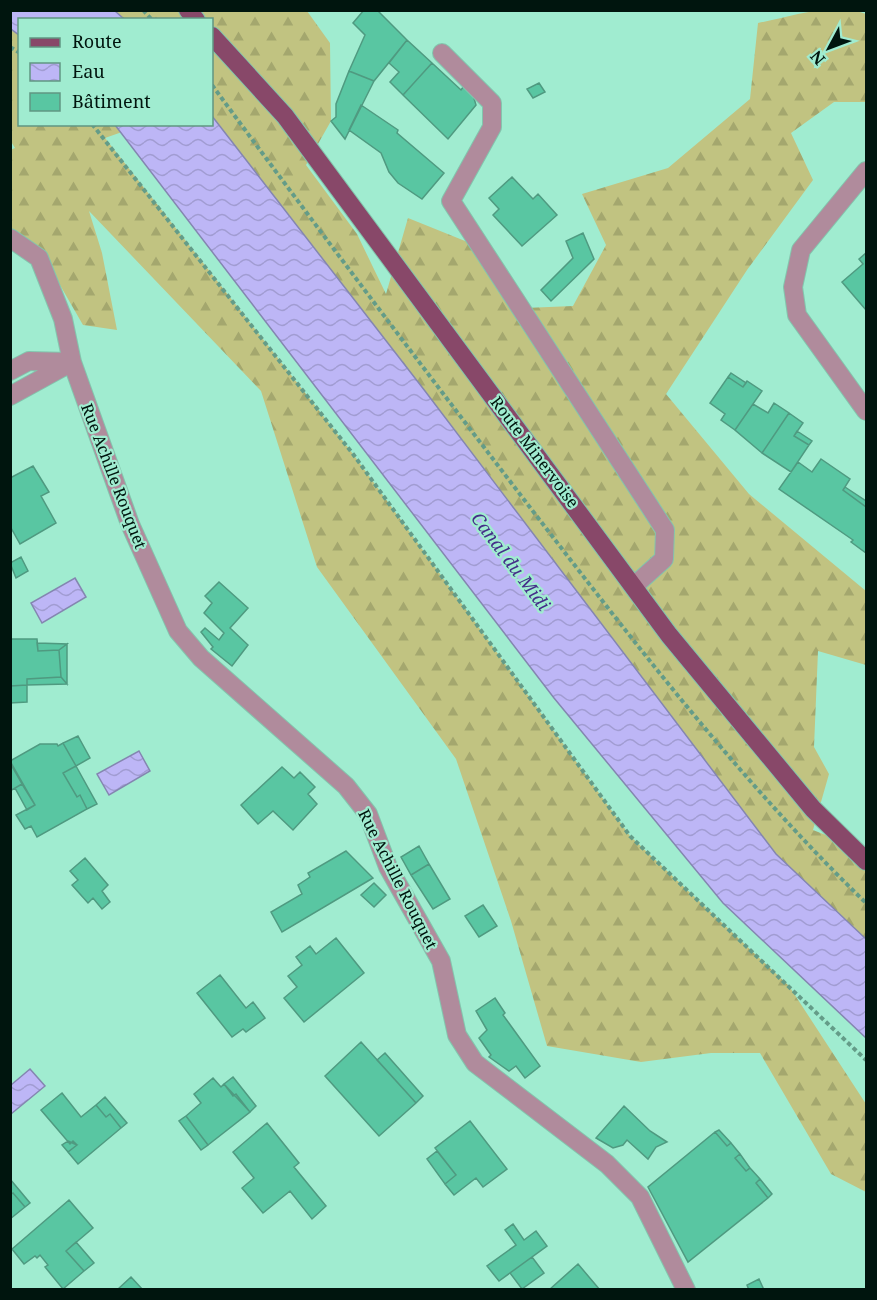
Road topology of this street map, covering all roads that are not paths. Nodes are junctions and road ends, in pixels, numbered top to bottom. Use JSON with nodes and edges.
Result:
{"nodes":[{"id":1,"x":213,"y":37,"type":"edge"},
{"id":2,"x":442,"y":53,"type":"dead end"},
{"id":3,"x":867,"y":171,"type":"edge"},
{"id":4,"x":10,"y":238,"type":"edge"},
{"id":5,"x":72,"y":362,"type":"junction"},
{"id":6,"x":10,"y":371,"type":"edge"},
{"id":7,"x":10,"y":396,"type":"edge"},
{"id":8,"x":867,"y":411,"type":"edge"},
{"id":9,"x":634,"y":586,"type":"junction"},
{"id":10,"x":867,"y":861,"type":"edge"},
{"id":11,"x":686,"y":1290,"type":"edge"}],
"edges":[{"from":1,"to":9,"type":"main road","name":"Route Minervoise"},
{"from":2,"to":9,"type":"street"},
{"from":3,"to":8,"type":"street"},
{"from":4,"to":5,"type":"street","name":"Rue Achille Rouquet"},
{"from":5,"to":6,"type":"street"},
{"from":5,"to":7,"type":"street"},
{"from":5,"to":11,"type":"street","name":"Rue Achille Rouquet"},
{"from":9,"to":10,"type":"main road","name":"Route Minervoise"}]}
